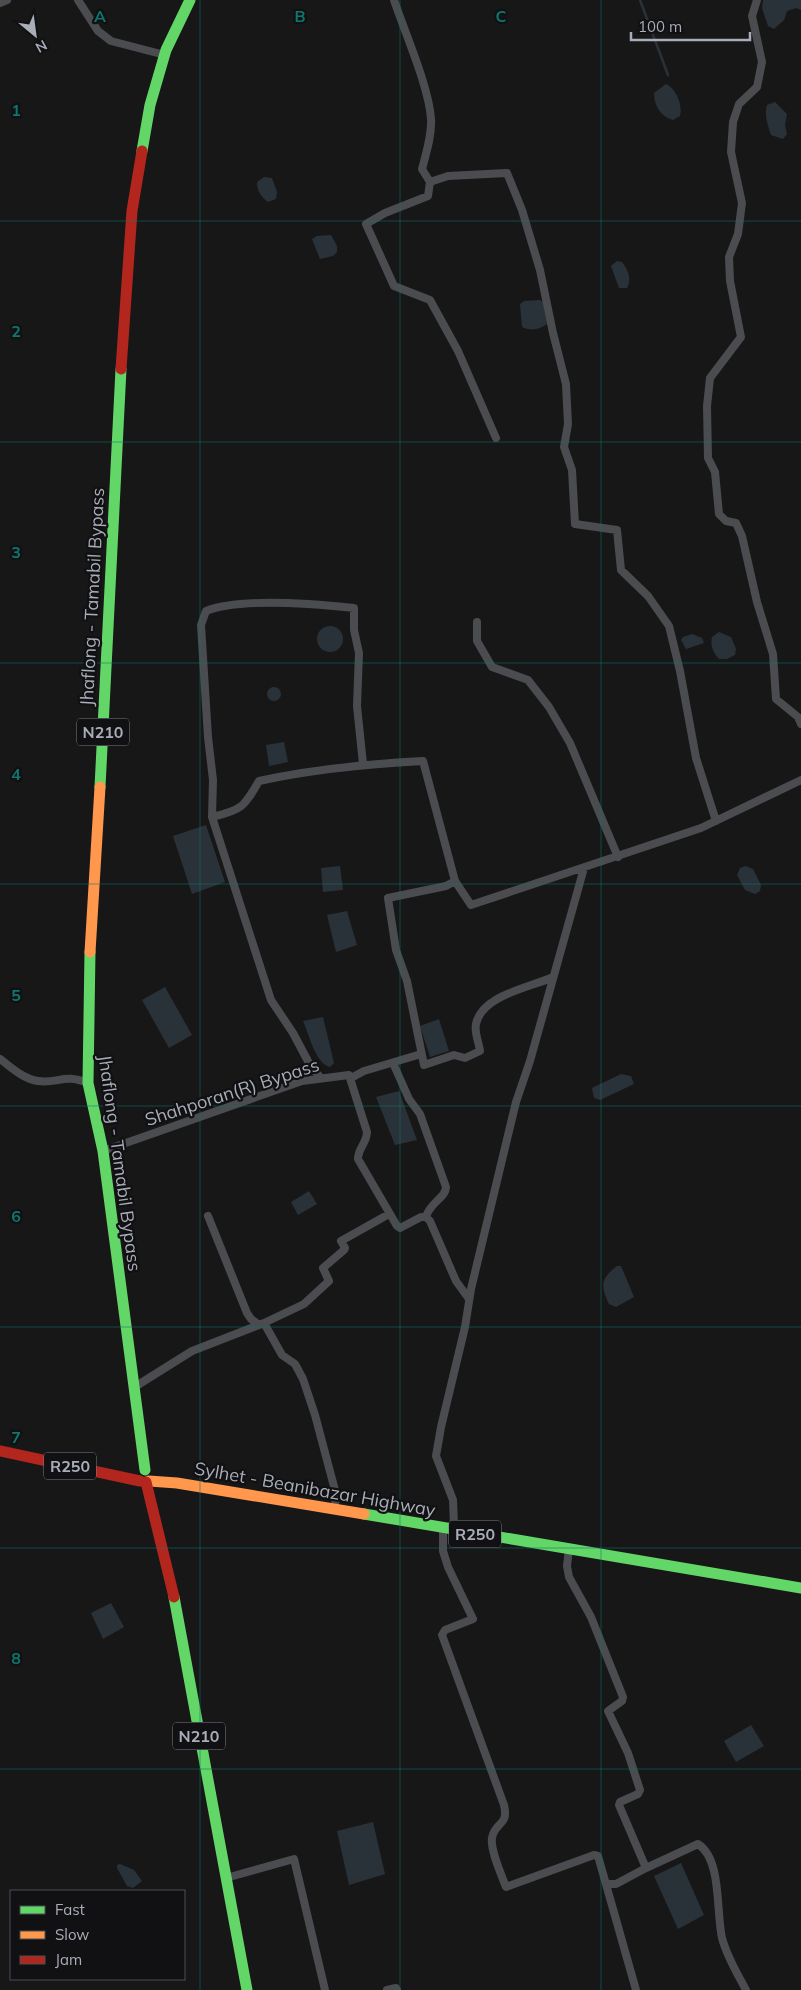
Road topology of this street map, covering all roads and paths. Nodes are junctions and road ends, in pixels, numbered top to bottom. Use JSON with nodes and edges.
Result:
{"nodes":[{"id":1,"x":7,"y":0,"type":"edge"},
{"id":2,"x":78,"y":0,"type":"edge"},
{"id":3,"x":190,"y":0,"type":"edge"},
{"id":4,"x":394,"y":0,"type":"edge"},
{"id":5,"x":757,"y":0,"type":"edge"},
{"id":6,"x":0,"y":3,"type":"edge"},
{"id":7,"x":165,"y":55,"type":"junction"},
{"id":8,"x":430,"y":182,"type":"junction"},
{"id":9,"x":496,"y":438,"type":"dead end"},
{"id":10,"x":477,"y":622,"type":"dead end"},
{"id":11,"x":801,"y":724,"type":"edge"},
{"id":12,"x":363,"y":764,"type":"junction"},
{"id":13,"x":801,"y":780,"type":"edge"},
{"id":14,"x":212,"y":817,"type":"junction"},
{"id":15,"x":716,"y":821,"type":"junction"},
{"id":16,"x":618,"y":857,"type":"junction"},
{"id":17,"x":584,"y":868,"type":"junction"},
{"id":18,"x":455,"y":881,"type":"junction"},
{"id":19,"x":553,"y":977,"type":"junction"},
{"id":20,"x":421,"y":1054,"type":"junction"},
{"id":21,"x":0,"y":1059,"type":"edge"},
{"id":22,"x":393,"y":1063,"type":"junction"},
{"id":23,"x":320,"y":1077,"type":"junction"},
{"id":24,"x":351,"y":1078,"type":"junction"},
{"id":25,"x":88,"y":1083,"type":"junction"},
{"id":26,"x":103,"y":1151,"type":"junction"},
{"id":27,"x":389,"y":1214,"type":"junction"},
{"id":28,"x":208,"y":1216,"type":"dead end"},
{"id":29,"x":426,"y":1217,"type":"junction"},
{"id":30,"x":469,"y":1299,"type":"junction"},
{"id":31,"x":262,"y":1324,"type":"junction"},
{"id":32,"x":133,"y":1388,"type":"junction"},
{"id":33,"x":0,"y":1446,"type":"edge"},
{"id":34,"x":0,"y":1451,"type":"edge"},
{"id":35,"x":145,"y":1477,"type":"junction"},
{"id":36,"x":336,"y":1506,"type":"junction"},
{"id":37,"x":449,"y":1527,"type":"junction"},
{"id":38,"x":569,"y":1549,"type":"junction"},
{"id":39,"x":801,"y":1582,"type":"edge"},
{"id":40,"x":801,"y":1588,"type":"edge"},
{"id":41,"x":646,"y":1868,"type":"junction"},
{"id":42,"x":226,"y":1878,"type":"junction"},
{"id":43,"x":606,"y":1884,"type":"junction"},
{"id":44,"x":247,"y":1990,"type":"edge"},
{"id":45,"x":325,"y":1990,"type":"edge"},
{"id":46,"x":387,"y":1990,"type":"edge"},
{"id":47,"x":397,"y":1990,"type":"edge"},
{"id":48,"x":636,"y":1990,"type":"edge"},
{"id":49,"x":746,"y":1990,"type":"edge"}],
"edges":[{"from":1,"to":6,"type":"street"},
{"from":2,"to":7,"type":"street"},
{"from":3,"to":7,"type":"main road","name":"Jhaflong - Tamabil Bypass","number":"N210"},
{"from":4,"to":8,"type":"street"},
{"from":5,"to":11,"type":"street"},
{"from":7,"to":25,"type":"main road","name":"Jhaflong - Tamabil Bypass","number":"N210"},
{"from":8,"to":9,"type":"street"},
{"from":8,"to":15,"type":"street"},
{"from":10,"to":16,"type":"street"},
{"from":12,"to":14,"type":"street"},
{"from":12,"to":14,"type":"street"},
{"from":12,"to":18,"type":"street"},
{"from":13,"to":15,"type":"street"},
{"from":14,"to":23,"type":"street"},
{"from":15,"to":16,"type":"street"},
{"from":16,"to":17,"type":"street"},
{"from":17,"to":18,"type":"street"},
{"from":17,"to":19,"type":"street"},
{"from":18,"to":20,"type":"street"},
{"from":19,"to":20,"type":"street"},
{"from":19,"to":30,"type":"street"},
{"from":20,"to":22,"type":"street"},
{"from":21,"to":25,"type":"street"},
{"from":22,"to":24,"type":"street"},
{"from":22,"to":29,"type":"street"},
{"from":23,"to":24,"type":"street","name":"Shahporan(R) Bypass"},
{"from":23,"to":26,"type":"street","name":"Shahporan(R) Bypass"},
{"from":24,"to":27,"type":"street"},
{"from":25,"to":26,"type":"main road","name":"Jhaflong - Tamabil Bypass","number":"N210"},
{"from":26,"to":32,"type":"main road","name":"Jhaflong - Tamabil Bypass","number":"N210"},
{"from":27,"to":29,"type":"street"},
{"from":27,"to":31,"type":"street"},
{"from":28,"to":31,"type":"street"},
{"from":29,"to":30,"type":"street"},
{"from":30,"to":37,"type":"street"},
{"from":31,"to":32,"type":"street"},
{"from":31,"to":36,"type":"street"},
{"from":32,"to":35,"type":"main road","name":"Jhaflong - Tamabil Bypass","number":"N210"},
{"from":33,"to":35,"type":"main road","number":"R250"},
{"from":34,"to":35,"type":"main road","number":"R250"},
{"from":35,"to":36,"type":"main road","name":"Sylhet - Beanibazar Highway","number":"R250"},
{"from":35,"to":37,"type":"main road","name":"Sylhet - Beanibazar Highway","number":"R250"},
{"from":35,"to":42,"type":"main road","name":"Jhaflong - Tamabil Bypass","number":"N210"},
{"from":36,"to":37,"type":"main road","name":"Sylhet - Beanibazar Highway","number":"R250"},
{"from":37,"to":38,"type":"main road","name":"Sylhet - Beanibazar Highway","number":"R250"},
{"from":37,"to":39,"type":"main road","name":"Sylhet - Beanibazar Highway","number":"R250"},
{"from":37,"to":43,"type":"street"},
{"from":38,"to":40,"type":"main road","name":"Sylhet - Beanibazar Highway","number":"R250"},
{"from":38,"to":41,"type":"street"},
{"from":41,"to":43,"type":"street"},
{"from":41,"to":49,"type":"street"},
{"from":42,"to":44,"type":"main road","name":"Jhaflong - Tamabil Bypass","number":"N210"},
{"from":42,"to":45,"type":"street"},
{"from":43,"to":48,"type":"street"},
{"from":46,"to":47,"type":"street"}]}
